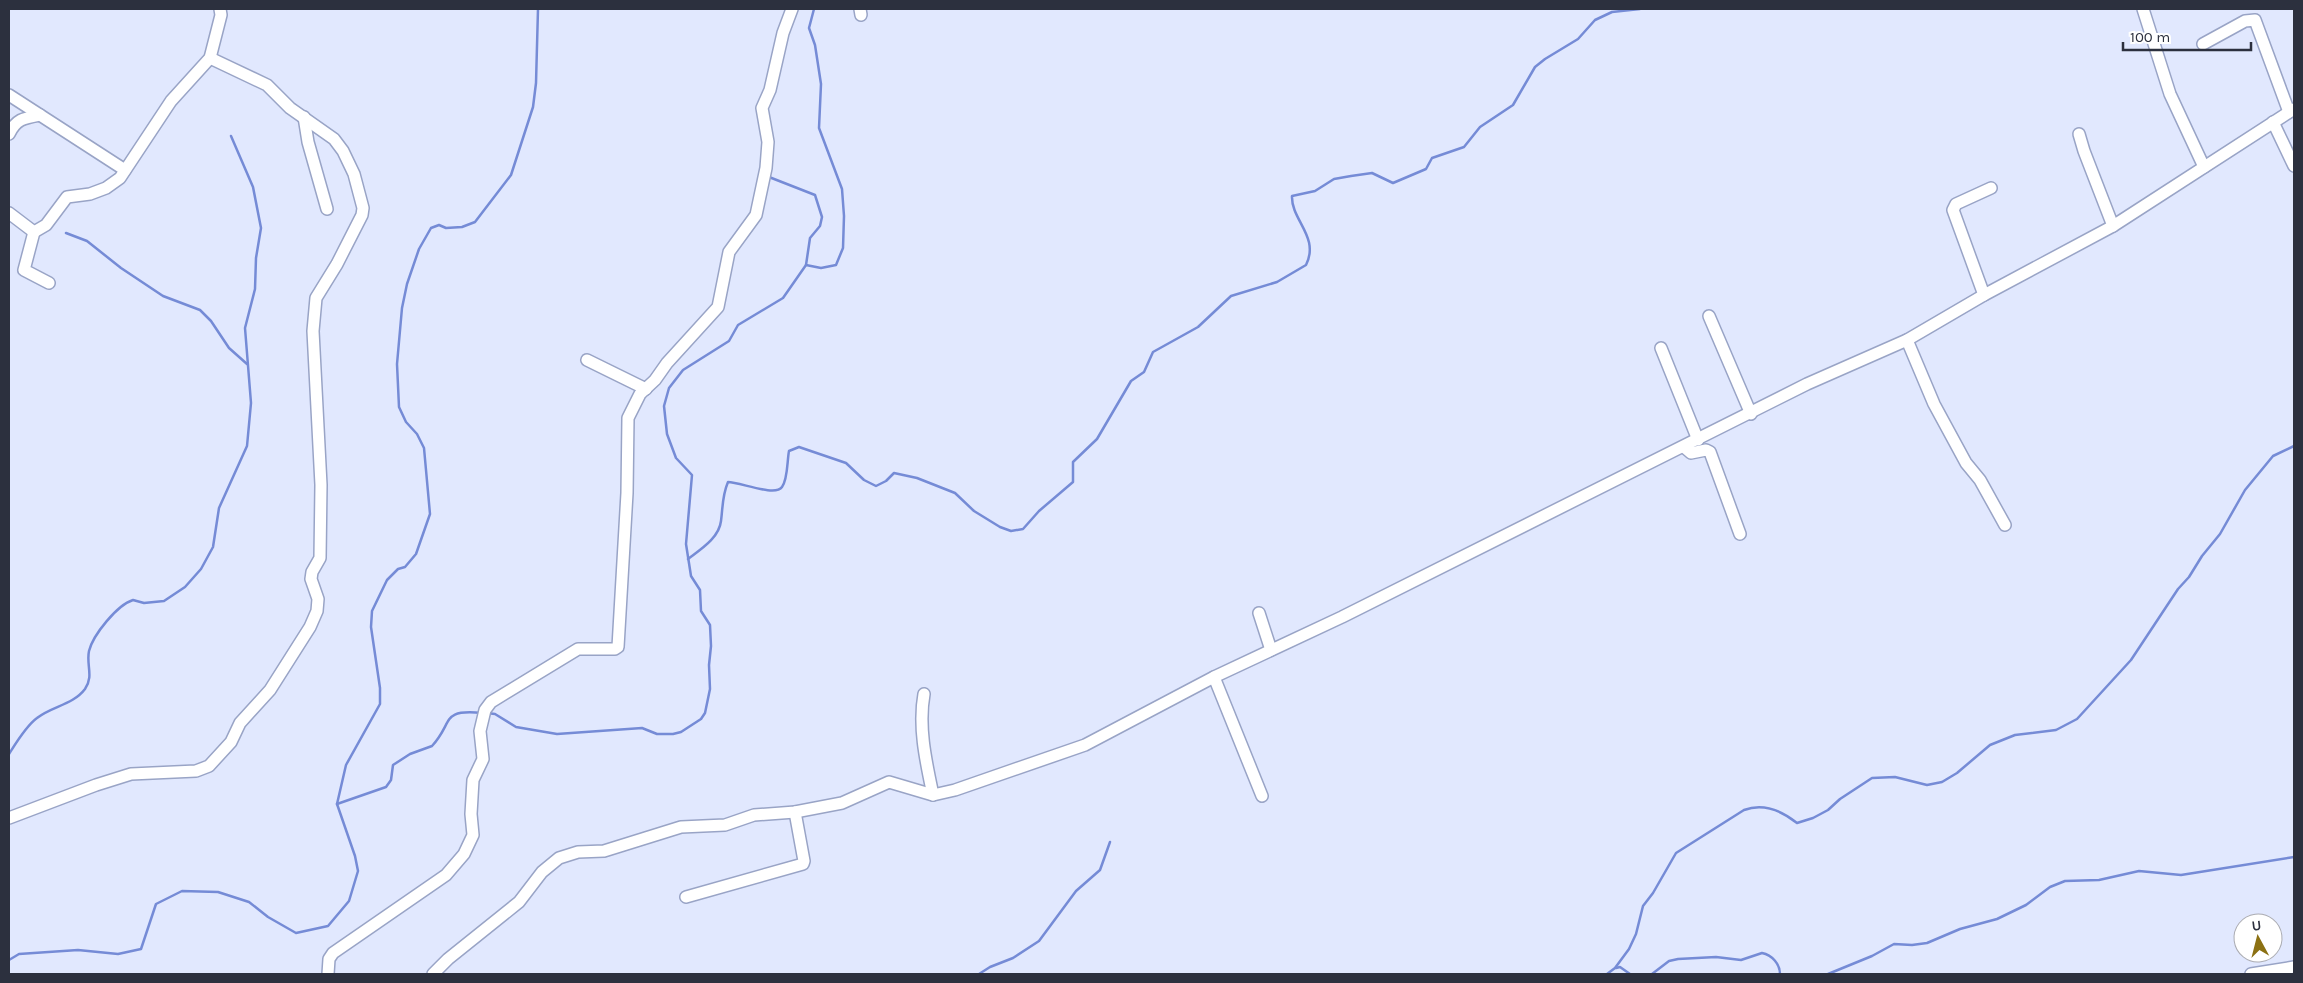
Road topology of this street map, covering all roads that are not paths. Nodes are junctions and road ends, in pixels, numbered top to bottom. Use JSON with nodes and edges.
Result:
{"nodes":[{"id":1,"x":220,"y":9,"type":"edge"},
{"id":2,"x":792,"y":9,"type":"edge"},
{"id":3,"x":2143,"y":9,"type":"edge"},
{"id":4,"x":2204,"y":44,"type":"dead end"},
{"id":5,"x":210,"y":58,"type":"junction"},
{"id":6,"x":9,"y":95,"type":"edge"},
{"id":7,"x":2292,"y":111,"type":"edge"},
{"id":8,"x":40,"y":115,"type":"junction"},
{"id":9,"x":304,"y":116,"type":"junction"},
{"id":10,"x":2273,"y":122,"type":"junction"},
{"id":11,"x":9,"y":134,"type":"edge"},
{"id":12,"x":2079,"y":134,"type":"dead end"},
{"id":13,"x":2294,"y":166,"type":"edge"},
{"id":14,"x":2204,"y":167,"type":"junction"},
{"id":15,"x":125,"y":170,"type":"junction"},
{"id":16,"x":1991,"y":188,"type":"dead end"},
{"id":17,"x":327,"y":209,"type":"dead end"},
{"id":18,"x":9,"y":213,"type":"edge"},
{"id":19,"x":2113,"y":226,"type":"junction"},
{"id":20,"x":34,"y":232,"type":"junction"},
{"id":21,"x":49,"y":283,"type":"dead end"},
{"id":22,"x":1984,"y":295,"type":"junction"},
{"id":23,"x":1709,"y":316,"type":"dead end"},
{"id":24,"x":1907,"y":340,"type":"junction"},
{"id":25,"x":1661,"y":348,"type":"dead end"},
{"id":26,"x":587,"y":360,"type":"dead end"},
{"id":27,"x":646,"y":389,"type":"junction"},
{"id":28,"x":1751,"y":414,"type":"junction"},
{"id":29,"x":1698,"y":440,"type":"junction"},
{"id":30,"x":1684,"y":447,"type":"junction"},
{"id":31,"x":2005,"y":525,"type":"dead end"},
{"id":32,"x":1740,"y":534,"type":"dead end"},
{"id":33,"x":1258,"y":613,"type":"dead end"},
{"id":34,"x":1271,"y":650,"type":"junction"},
{"id":35,"x":1214,"y":677,"type":"junction"},
{"id":36,"x":924,"y":694,"type":"dead end"},
{"id":37,"x":933,"y":795,"type":"junction"},
{"id":38,"x":1262,"y":796,"type":"dead end"},
{"id":39,"x":795,"y":812,"type":"junction"},
{"id":40,"x":9,"y":818,"type":"edge"},
{"id":41,"x":686,"y":897,"type":"dead end"},
{"id":42,"x":2294,"y":967,"type":"edge"},
{"id":43,"x":328,"y":974,"type":"edge"},
{"id":44,"x":433,"y":974,"type":"edge"},
{"id":45,"x":2251,"y":974,"type":"edge"}],
"edges":[{"from":1,"to":5,"type":"street"},
{"from":2,"to":27,"type":"street"},
{"from":3,"to":14,"type":"street"},
{"from":4,"to":7,"type":"street"},
{"from":5,"to":9,"type":"street"},
{"from":5,"to":15,"type":"street"},
{"from":6,"to":8,"type":"street"},
{"from":7,"to":10,"type":"street"},
{"from":8,"to":11,"type":"street"},
{"from":8,"to":15,"type":"street"},
{"from":9,"to":17,"type":"street"},
{"from":9,"to":40,"type":"street"},
{"from":10,"to":13,"type":"street"},
{"from":10,"to":14,"type":"street"},
{"from":12,"to":19,"type":"street"},
{"from":14,"to":19,"type":"street"},
{"from":15,"to":20,"type":"street"},
{"from":16,"to":22,"type":"street"},
{"from":18,"to":20,"type":"street"},
{"from":19,"to":22,"type":"street"},
{"from":20,"to":21,"type":"street"},
{"from":22,"to":24,"type":"street"},
{"from":23,"to":28,"type":"street"},
{"from":24,"to":28,"type":"street"},
{"from":24,"to":31,"type":"street"},
{"from":25,"to":29,"type":"street"},
{"from":26,"to":27,"type":"street"},
{"from":27,"to":43,"type":"street"},
{"from":28,"to":29,"type":"street"},
{"from":29,"to":30,"type":"street"},
{"from":30,"to":32,"type":"street"},
{"from":30,"to":34,"type":"street"},
{"from":33,"to":34,"type":"street"},
{"from":34,"to":35,"type":"street"},
{"from":35,"to":37,"type":"street"},
{"from":35,"to":38,"type":"street"},
{"from":36,"to":37,"type":"street"},
{"from":37,"to":39,"type":"street"},
{"from":39,"to":41,"type":"street"},
{"from":39,"to":44,"type":"street"},
{"from":42,"to":45,"type":"street"}]}
